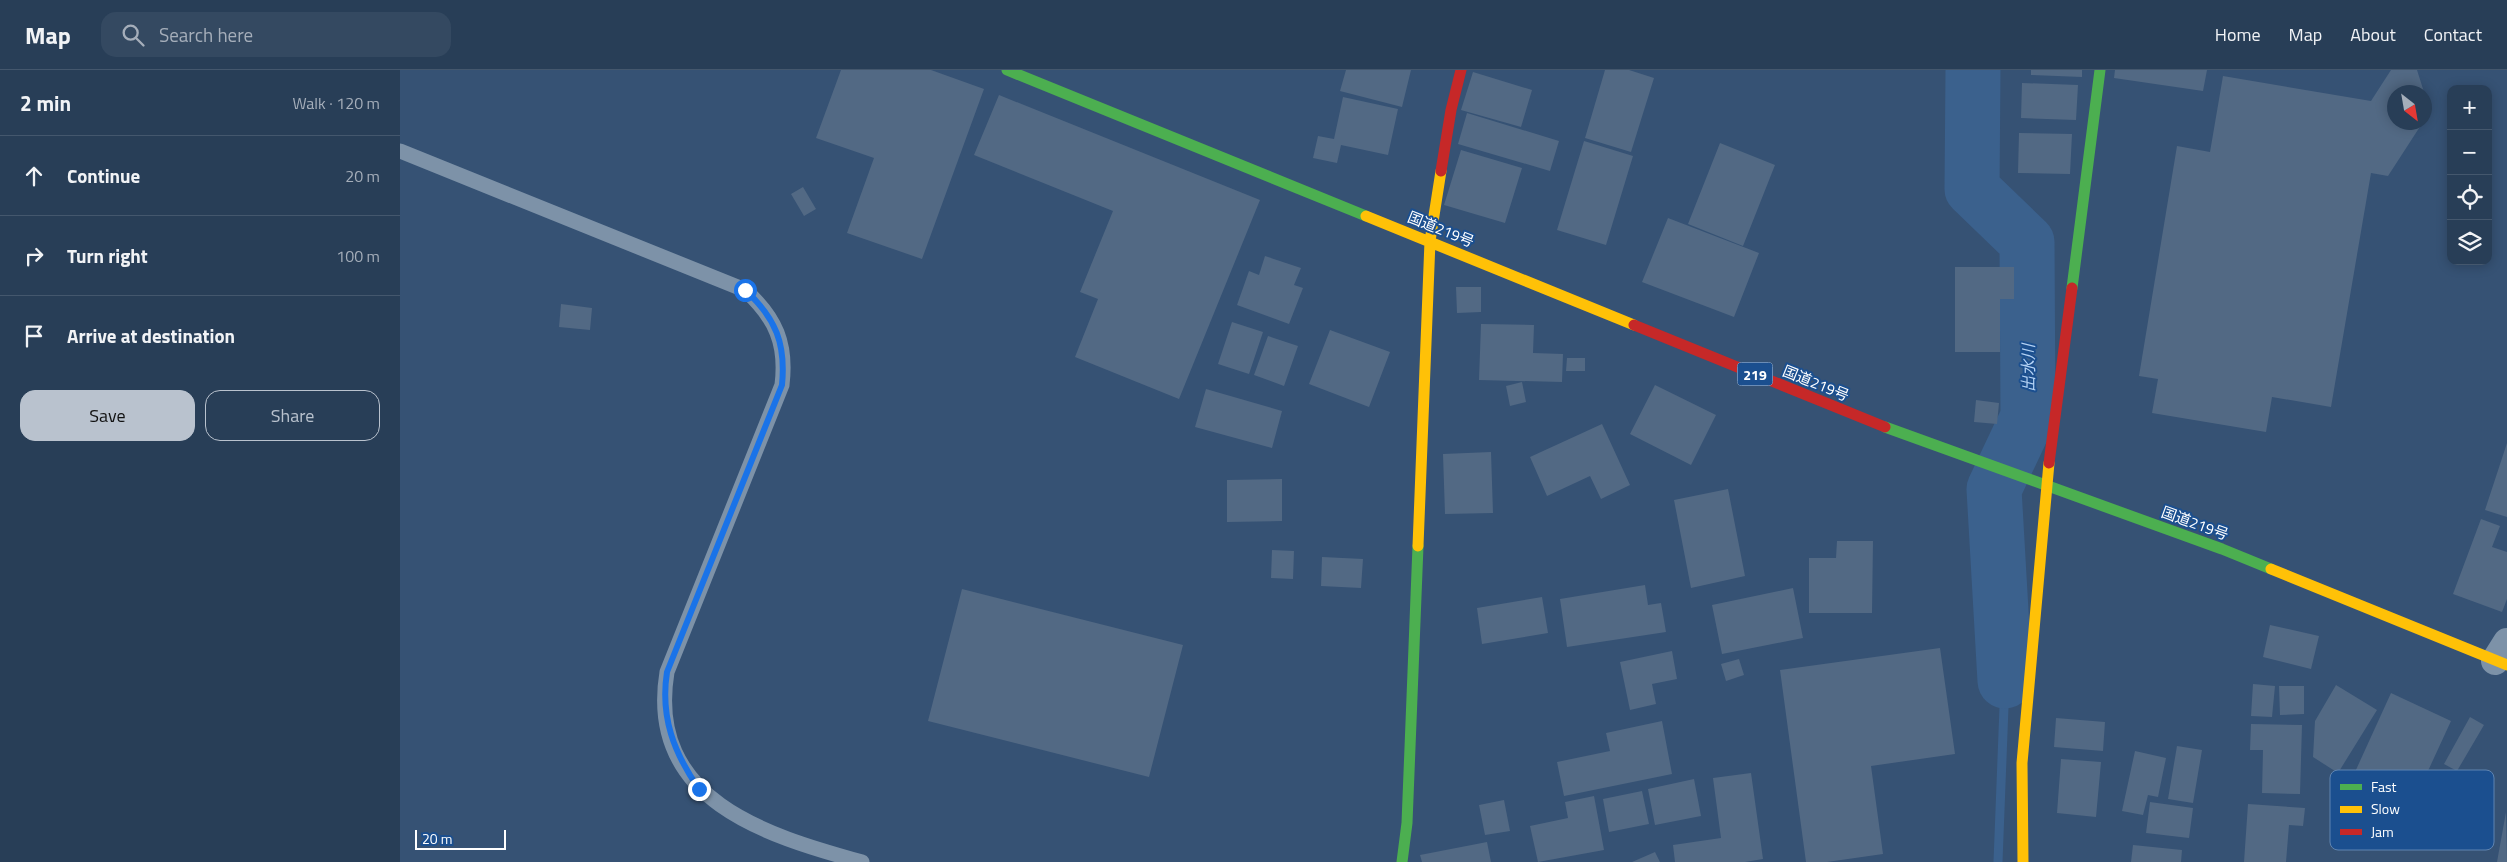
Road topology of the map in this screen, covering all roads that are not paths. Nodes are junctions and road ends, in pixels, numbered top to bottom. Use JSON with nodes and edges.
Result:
{"nodes":[{"id":1,"x":1007,"y":70,"type":"edge"},
{"id":2,"x":1461,"y":70,"type":"edge"},
{"id":3,"x":2100,"y":70,"type":"edge"},
{"id":4,"x":400,"y":151,"type":"edge"},
{"id":5,"x":1430,"y":241,"type":"junction"},
{"id":6,"x":2046,"y":485,"type":"junction"},
{"id":7,"x":2503,"y":656,"type":"edge"},
{"id":8,"x":862,"y":862,"type":"edge"},
{"id":9,"x":1402,"y":862,"type":"edge"},
{"id":10,"x":2023,"y":862,"type":"edge"}],
"edges":[{"from":1,"to":5,"type":"main road","name":"国道219号","number":"219"},
{"from":2,"to":5,"type":"main road"},
{"from":3,"to":6,"type":"main road"},
{"from":4,"to":8,"type":"lane"},
{"from":5,"to":6,"type":"main road","name":"国道219号","number":"219"},
{"from":5,"to":9,"type":"main road"},
{"from":6,"to":7,"type":"main road","name":"国道219号","number":"219"},
{"from":6,"to":10,"type":"main road"}]}
